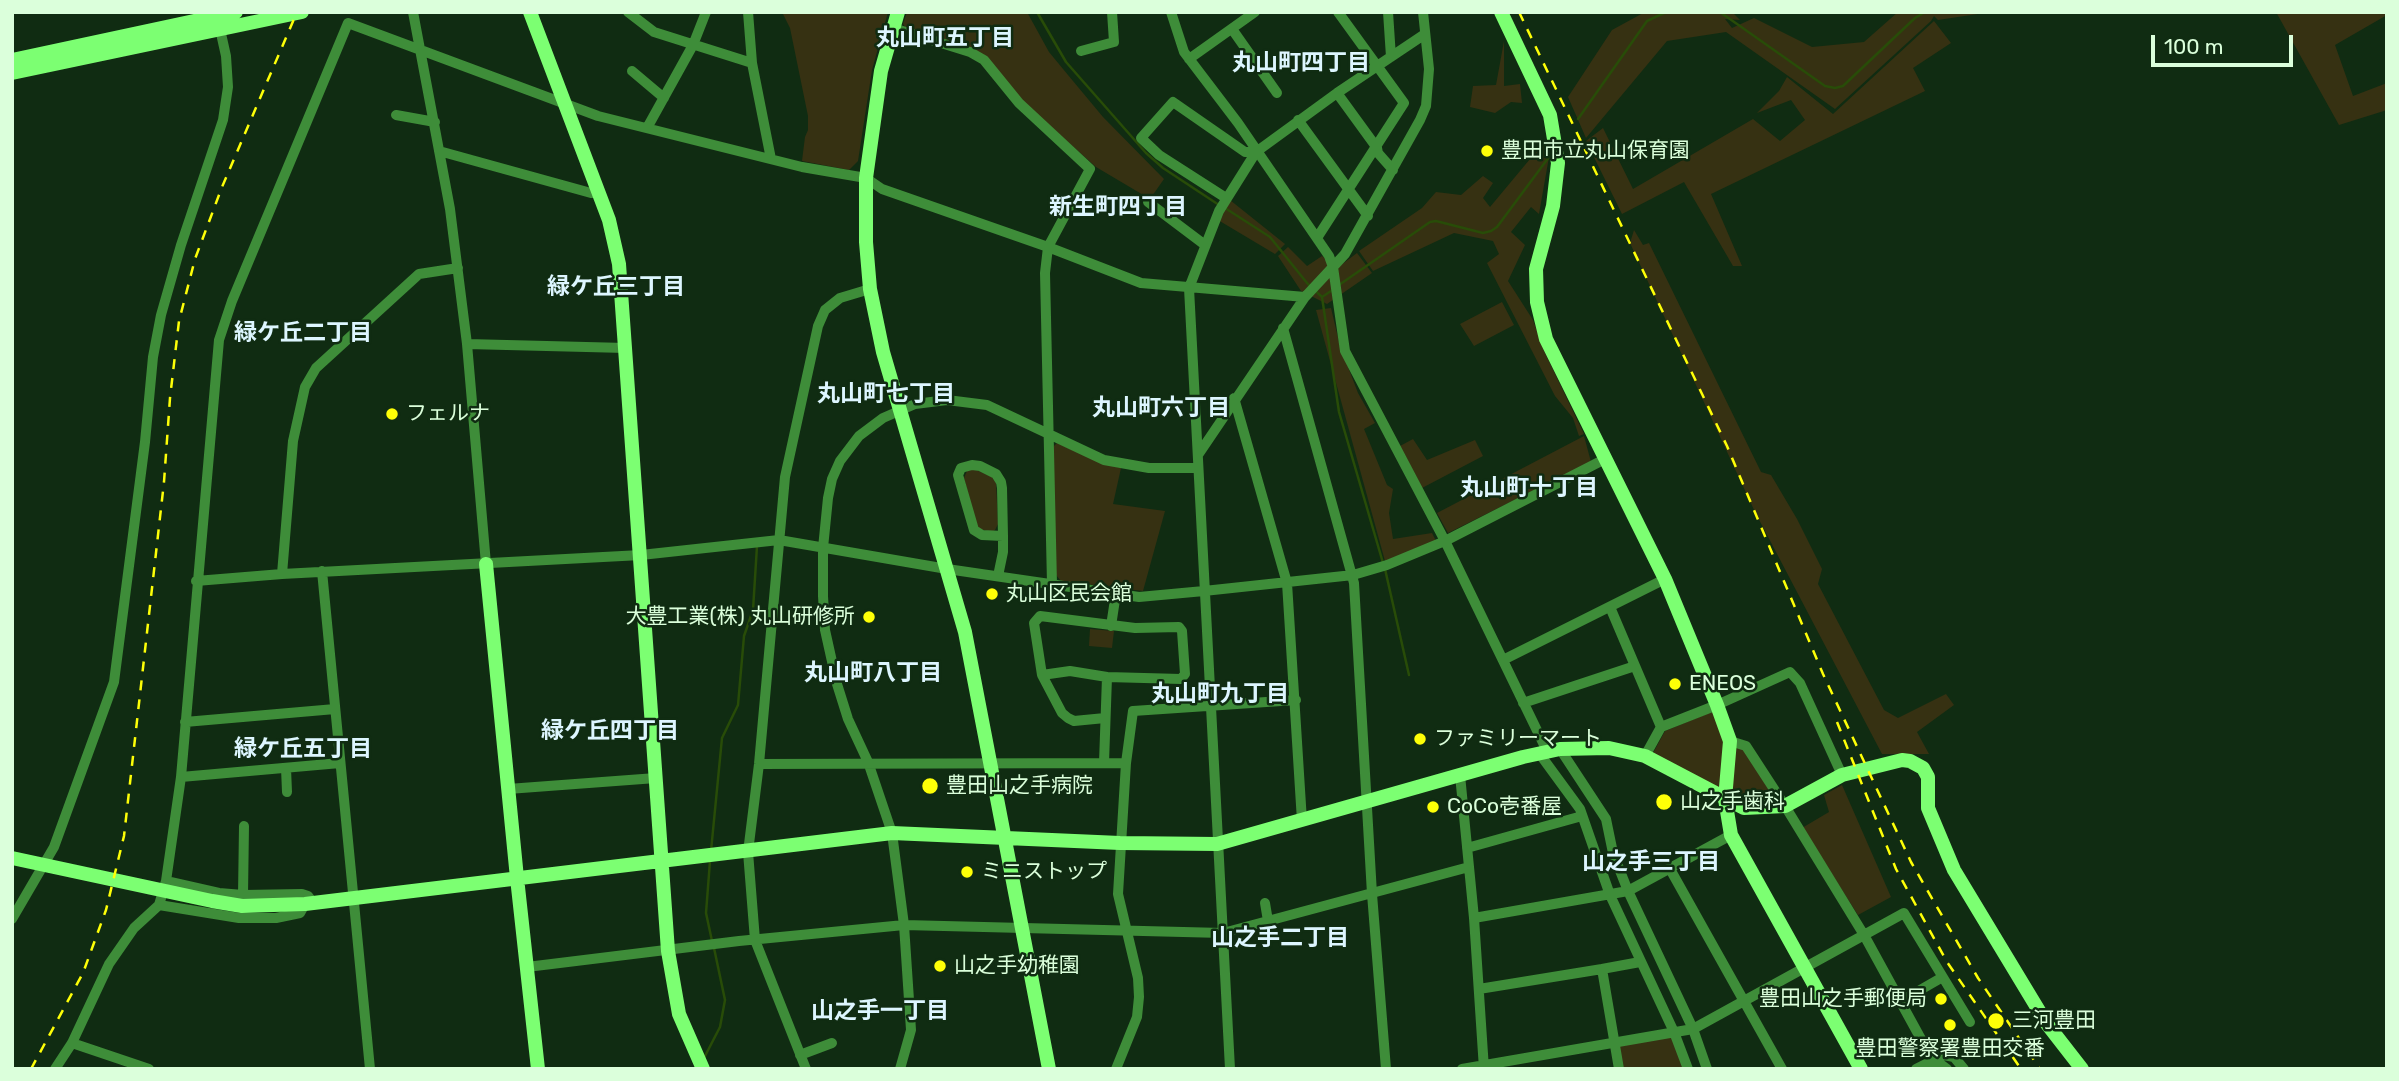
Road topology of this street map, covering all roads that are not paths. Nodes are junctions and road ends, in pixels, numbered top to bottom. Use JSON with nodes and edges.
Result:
{"nodes":[{"id":1,"x":236,"y":12,"type":"edge"},
{"id":2,"x":302,"y":12,"type":"edge"},
{"id":3,"x":412,"y":12,"type":"edge"},
{"id":4,"x":530,"y":12,"type":"edge"},
{"id":5,"x":628,"y":12,"type":"edge"},
{"id":6,"x":706,"y":12,"type":"edge"},
{"id":7,"x":748,"y":12,"type":"edge"},
{"id":8,"x":898,"y":12,"type":"edge"},
{"id":9,"x":1112,"y":12,"type":"edge"},
{"id":10,"x":1171,"y":12,"type":"edge"},
{"id":11,"x":1255,"y":12,"type":"edge"},
{"id":12,"x":1338,"y":12,"type":"edge"},
{"id":13,"x":1388,"y":12,"type":"edge"},
{"id":14,"x":1423,"y":12,"type":"edge"},
{"id":15,"x":1502,"y":12,"type":"edge"},
{"id":16,"x":893,"y":28,"type":"junction"},
{"id":17,"x":220,"y":29,"type":"junction"},
{"id":18,"x":1232,"y":29,"type":"junction"},
{"id":19,"x":1424,"y":34,"type":"junction"},
{"id":20,"x":693,"y":45,"type":"junction"},
{"id":21,"x":420,"y":49,"type":"junction"},
{"id":22,"x":1081,"y":51,"type":"dead end"},
{"id":23,"x":1391,"y":57,"type":"junction"},
{"id":24,"x":1189,"y":59,"type":"junction"},
{"id":25,"x":12,"y":60,"type":"edge"},
{"id":26,"x":752,"y":63,"type":"junction"},
{"id":27,"x":1377,"y":66,"type":"junction"},
{"id":28,"x":632,"y":71,"type":"dead end"},
{"id":29,"x":12,"y":73,"type":"edge"},
{"id":30,"x":1277,"y":93,"type":"dead end"},
{"id":31,"x":1337,"y":93,"type":"junction"},
{"id":32,"x":664,"y":98,"type":"junction"},
{"id":33,"x":565,"y":104,"type":"junction"},
{"id":34,"x":396,"y":115,"type":"dead end"},
{"id":35,"x":1298,"y":120,"type":"junction"},
{"id":36,"x":435,"y":122,"type":"junction"},
{"id":37,"x":647,"y":128,"type":"junction"},
{"id":38,"x":1377,"y":148,"type":"junction"},
{"id":39,"x":439,"y":151,"type":"junction"},
{"id":40,"x":1256,"y":152,"type":"junction"},
{"id":41,"x":771,"y":159,"type":"junction"},
{"id":42,"x":1393,"y":170,"type":"junction"},
{"id":43,"x":866,"y":178,"type":"junction"},
{"id":44,"x":1348,"y":191,"type":"junction"},
{"id":45,"x":599,"y":193,"type":"junction"},
{"id":46,"x":1148,"y":202,"type":"dead end"},
{"id":47,"x":1223,"y":204,"type":"junction"},
{"id":48,"x":1368,"y":216,"type":"junction"},
{"id":49,"x":1317,"y":238,"type":"junction"},
{"id":50,"x":1206,"y":245,"type":"junction"},
{"id":51,"x":1048,"y":247,"type":"junction"},
{"id":52,"x":1332,"y":267,"type":"junction"},
{"id":53,"x":458,"y":268,"type":"junction"},
{"id":54,"x":1189,"y":288,"type":"junction"},
{"id":55,"x":870,"y":289,"type":"junction"},
{"id":56,"x":1306,"y":296,"type":"junction"},
{"id":57,"x":1283,"y":328,"type":"junction"},
{"id":58,"x":467,"y":344,"type":"junction"},
{"id":59,"x":626,"y":348,"type":"junction"},
{"id":60,"x":1234,"y":398,"type":"junction"},
{"id":61,"x":899,"y":410,"type":"junction"},
{"id":62,"x":1047,"y":433,"type":"junction"},
{"id":63,"x":1198,"y":456,"type":"junction"},
{"id":64,"x":1605,"y":459,"type":"junction"},
{"id":65,"x":1198,"y":468,"type":"junction"},
{"id":66,"x":1003,"y":536,"type":"junction"},
{"id":67,"x":779,"y":540,"type":"junction"},
{"id":68,"x":1445,"y":541,"type":"junction"},
{"id":69,"x":823,"y":548,"type":"junction"},
{"id":70,"x":641,"y":555,"type":"junction"},
{"id":71,"x":486,"y":564,"type":"junction"},
{"id":72,"x":947,"y":569,"type":"junction"},
{"id":73,"x":322,"y":571,"type":"junction"},
{"id":74,"x":282,"y":574,"type":"junction"},
{"id":75,"x":1353,"y":575,"type":"junction"},
{"id":76,"x":998,"y":576,"type":"junction"},
{"id":77,"x":1665,"y":579,"type":"junction"},
{"id":78,"x":197,"y":581,"type":"junction"},
{"id":79,"x":1287,"y":583,"type":"junction"},
{"id":80,"x":1052,"y":584,"type":"junction"},
{"id":81,"x":1204,"y":591,"type":"junction"},
{"id":82,"x":1116,"y":593,"type":"junction"},
{"id":83,"x":1610,"y":607,"type":"junction"},
{"id":84,"x":1111,"y":625,"type":"junction"},
{"id":85,"x":1503,"y":660,"type":"junction"},
{"id":86,"x":1635,"y":666,"type":"junction"},
{"id":87,"x":1042,"y":675,"type":"junction"},
{"id":88,"x":1107,"y":677,"type":"junction"},
{"id":89,"x":1296,"y":700,"type":"junction"},
{"id":90,"x":1523,"y":703,"type":"junction"},
{"id":91,"x":1717,"y":705,"type":"junction"},
{"id":92,"x":1210,"y":707,"type":"junction"},
{"id":93,"x":335,"y":709,"type":"junction"},
{"id":94,"x":1105,"y":719,"type":"junction"},
{"id":95,"x":186,"y":722,"type":"junction"},
{"id":96,"x":1661,"y":727,"type":"junction"},
{"id":97,"x":1730,"y":741,"type":"junction"},
{"id":98,"x":1548,"y":751,"type":"junction"},
{"id":99,"x":1646,"y":757,"type":"junction"},
{"id":100,"x":869,"y":762,"type":"junction"},
{"id":101,"x":340,"y":763,"type":"junction"},
{"id":102,"x":1104,"y":763,"type":"junction"},
{"id":103,"x":1126,"y":763,"type":"junction"},
{"id":104,"x":759,"y":764,"type":"junction"},
{"id":105,"x":989,"y":764,"type":"junction"},
{"id":106,"x":286,"y":768,"type":"junction"},
{"id":107,"x":1460,"y":775,"type":"junction"},
{"id":108,"x":1842,"y":775,"type":"junction"},
{"id":109,"x":181,"y":777,"type":"junction"},
{"id":110,"x":656,"y":778,"type":"junction"},
{"id":111,"x":508,"y":789,"type":"junction"},
{"id":112,"x":287,"y":792,"type":"dead end"},
{"id":113,"x":1725,"y":799,"type":"junction"},
{"id":114,"x":1366,"y":802,"type":"junction"},
{"id":115,"x":1785,"y":806,"type":"junction"},
{"id":116,"x":1582,"y":816,"type":"junction"},
{"id":117,"x":1302,"y":821,"type":"junction"},
{"id":118,"x":244,"y":826,"type":"dead end"},
{"id":119,"x":892,"y":834,"type":"junction"},
{"id":120,"x":1731,"y":835,"type":"junction"},
{"id":121,"x":1004,"y":839,"type":"junction"},
{"id":122,"x":1120,"y":843,"type":"junction"},
{"id":123,"x":1217,"y":844,"type":"junction"},
{"id":124,"x":1468,"y":848,"type":"junction"},
{"id":125,"x":748,"y":852,"type":"junction"},
{"id":126,"x":19,"y":859,"type":"edge"},
{"id":127,"x":661,"y":861,"type":"junction"},
{"id":128,"x":1469,"y":867,"type":"junction"},
{"id":129,"x":1670,"y":869,"type":"junction"},
{"id":130,"x":517,"y":878,"type":"junction"},
{"id":131,"x":166,"y":881,"type":"junction"},
{"id":132,"x":1628,"y":891,"type":"junction"},
{"id":133,"x":1372,"y":894,"type":"junction"},
{"id":134,"x":243,"y":895,"type":"junction"},
{"id":135,"x":1610,"y":895,"type":"junction"},
{"id":136,"x":355,"y":898,"type":"junction"},
{"id":137,"x":309,"y":903,"type":"junction"},
{"id":138,"x":1265,"y":903,"type":"dead end"},
{"id":139,"x":159,"y":905,"type":"junction"},
{"id":140,"x":1474,"y":918,"type":"junction"},
{"id":141,"x":12,"y":919,"type":"edge"},
{"id":142,"x":1268,"y":921,"type":"junction"},
{"id":143,"x":904,"y":925,"type":"junction"},
{"id":144,"x":1021,"y":928,"type":"junction"},
{"id":145,"x":1126,"y":930,"type":"junction"},
{"id":146,"x":1223,"y":933,"type":"junction"},
{"id":147,"x":1864,"y":935,"type":"junction"},
{"id":148,"x":755,"y":940,"type":"junction"},
{"id":149,"x":668,"y":951,"type":"junction"},
{"id":150,"x":1640,"y":961,"type":"junction"},
{"id":151,"x":1804,"y":966,"type":"junction"},
{"id":152,"x":527,"y":967,"type":"junction"},
{"id":153,"x":1602,"y":969,"type":"junction"},
{"id":154,"x":1941,"y":978,"type":"junction"},
{"id":155,"x":1479,"y":989,"type":"junction"},
{"id":156,"x":1744,"y":1000,"type":"junction"},
{"id":157,"x":1901,"y":1001,"type":"junction"},
{"id":158,"x":1970,"y":1023,"type":"dead end"},
{"id":159,"x":1693,"y":1029,"type":"junction"},
{"id":160,"x":1674,"y":1032,"type":"junction"},
{"id":161,"x":1616,"y":1042,"type":"junction"},
{"id":162,"x":72,"y":1043,"type":"junction"},
{"id":163,"x":832,"y":1044,"type":"dead end"},
{"id":164,"x":1927,"y":1050,"type":"dead end"},
{"id":165,"x":800,"y":1055,"type":"junction"},
{"id":166,"x":1927,"y":1063,"type":"junction"},
{"id":167,"x":1484,"y":1067,"type":"edge"},
{"id":168,"x":55,"y":1069,"type":"edge"},
{"id":169,"x":149,"y":1069,"type":"edge"},
{"id":170,"x":370,"y":1069,"type":"edge"},
{"id":171,"x":538,"y":1069,"type":"edge"},
{"id":172,"x":703,"y":1069,"type":"edge"},
{"id":173,"x":806,"y":1069,"type":"edge"},
{"id":174,"x":900,"y":1069,"type":"edge"},
{"id":175,"x":1049,"y":1069,"type":"edge"},
{"id":176,"x":1116,"y":1069,"type":"edge"},
{"id":177,"x":1230,"y":1069,"type":"edge"},
{"id":178,"x":1386,"y":1069,"type":"edge"},
{"id":179,"x":1462,"y":1069,"type":"edge"},
{"id":180,"x":1619,"y":1069,"type":"edge"},
{"id":181,"x":1688,"y":1069,"type":"edge"},
{"id":182,"x":1707,"y":1069,"type":"edge"},
{"id":183,"x":1782,"y":1069,"type":"edge"},
{"id":184,"x":1861,"y":1069,"type":"edge"},
{"id":185,"x":1916,"y":1069,"type":"edge"},
{"id":186,"x":1947,"y":1069,"type":"edge"},
{"id":187,"x":1965,"y":1069,"type":"edge"},
{"id":188,"x":2082,"y":1069,"type":"edge"}],
"edges":[{"from":1,"to":25,"type":"street"},
{"from":2,"to":17,"type":"street"},
{"from":3,"to":21,"type":"street"},
{"from":4,"to":33,"type":"street"},
{"from":5,"to":20,"type":"street"},
{"from":6,"to":20,"type":"street"},
{"from":7,"to":26,"type":"street"},
{"from":8,"to":16,"type":"street"},
{"from":9,"to":22,"type":"street"},
{"from":10,"to":24,"type":"street"},
{"from":11,"to":18,"type":"street"},
{"from":12,"to":27,"type":"street"},
{"from":13,"to":23,"type":"street"},
{"from":14,"to":19,"type":"street"},
{"from":15,"to":64,"type":"street"},
{"from":16,"to":43,"type":"street"},
{"from":16,"to":51,"type":"street"},
{"from":17,"to":29,"type":"street"},
{"from":17,"to":141,"type":"street"},
{"from":18,"to":24,"type":"street"},
{"from":18,"to":30,"type":"street"},
{"from":19,"to":23,"type":"street"},
{"from":19,"to":42,"type":"street"},
{"from":20,"to":26,"type":"street"},
{"from":20,"to":32,"type":"street"},
{"from":21,"to":33,"type":"street"},
{"from":21,"to":36,"type":"street"},
{"from":21,"to":78,"type":"street"},
{"from":23,"to":27,"type":"street"},
{"from":24,"to":40,"type":"street"},
{"from":26,"to":41,"type":"street"},
{"from":27,"to":31,"type":"street"},
{"from":27,"to":38,"type":"street"},
{"from":28,"to":32,"type":"street"},
{"from":31,"to":35,"type":"street"},
{"from":31,"to":38,"type":"street"},
{"from":32,"to":37,"type":"street"},
{"from":33,"to":37,"type":"street"},
{"from":33,"to":45,"type":"street"},
{"from":34,"to":36,"type":"street"},
{"from":35,"to":40,"type":"street"},
{"from":35,"to":44,"type":"street"},
{"from":36,"to":39,"type":"street"},
{"from":37,"to":41,"type":"street"},
{"from":38,"to":42,"type":"street"},
{"from":38,"to":44,"type":"street"},
{"from":39,"to":45,"type":"street"},
{"from":39,"to":53,"type":"street"},
{"from":40,"to":47,"type":"street"},
{"from":40,"to":47,"type":"street"},
{"from":40,"to":49,"type":"street"},
{"from":41,"to":43,"type":"street"},
{"from":42,"to":48,"type":"street"},
{"from":43,"to":51,"type":"street"},
{"from":43,"to":55,"type":"street"},
{"from":44,"to":48,"type":"street"},
{"from":44,"to":49,"type":"street"},
{"from":45,"to":59,"type":"street"},
{"from":46,"to":50,"type":"street"},
{"from":47,"to":50,"type":"street"},
{"from":48,"to":52,"type":"street"},
{"from":49,"to":52,"type":"street"},
{"from":50,"to":54,"type":"street"},
{"from":51,"to":54,"type":"street"},
{"from":51,"to":62,"type":"street"},
{"from":52,"to":56,"type":"street"},
{"from":52,"to":68,"type":"street"},
{"from":53,"to":58,"type":"street"},
{"from":53,"to":74,"type":"street"},
{"from":54,"to":56,"type":"street"},
{"from":54,"to":63,"type":"street"},
{"from":55,"to":61,"type":"street"},
{"from":55,"to":67,"type":"street"},
{"from":56,"to":57,"type":"street"},
{"from":57,"to":60,"type":"street"},
{"from":57,"to":75,"type":"street"},
{"from":58,"to":59,"type":"street"},
{"from":58,"to":71,"type":"street"},
{"from":59,"to":70,"type":"street"},
{"from":60,"to":63,"type":"street"},
{"from":60,"to":79,"type":"street"},
{"from":61,"to":62,"type":"street"},
{"from":61,"to":69,"type":"street"},
{"from":61,"to":72,"type":"street"},
{"from":62,"to":65,"type":"street"},
{"from":62,"to":80,"type":"street"},
{"from":63,"to":65,"type":"street"},
{"from":64,"to":68,"type":"street"},
{"from":64,"to":77,"type":"street"},
{"from":65,"to":81,"type":"street"},
{"from":66,"to":66,"type":"street"},
{"from":66,"to":76,"type":"street"},
{"from":67,"to":69,"type":"street"},
{"from":67,"to":70,"type":"street"},
{"from":67,"to":104,"type":"street"},
{"from":68,"to":75,"type":"street"},
{"from":68,"to":85,"type":"street"},
{"from":69,"to":72,"type":"street"},
{"from":69,"to":100,"type":"street"},
{"from":70,"to":71,"type":"street"},
{"from":70,"to":110,"type":"street"},
{"from":71,"to":73,"type":"street"},
{"from":71,"to":111,"type":"street"},
{"from":72,"to":76,"type":"street"},
{"from":72,"to":105,"type":"street"},
{"from":73,"to":74,"type":"street"},
{"from":73,"to":93,"type":"street"},
{"from":74,"to":78,"type":"street"},
{"from":75,"to":79,"type":"street"},
{"from":75,"to":114,"type":"street"},
{"from":76,"to":80,"type":"street"},
{"from":77,"to":83,"type":"street"},
{"from":77,"to":91,"type":"street"},
{"from":78,"to":95,"type":"street"},
{"from":79,"to":81,"type":"street"},
{"from":79,"to":89,"type":"street"},
{"from":80,"to":82,"type":"street"},
{"from":81,"to":82,"type":"street"},
{"from":81,"to":92,"type":"street"},
{"from":82,"to":84,"type":"street"},
{"from":83,"to":85,"type":"street"},
{"from":83,"to":86,"type":"street"},
{"from":84,"to":87,"type":"street"},
{"from":84,"to":88,"type":"street"},
{"from":85,"to":90,"type":"street"},
{"from":86,"to":90,"type":"street"},
{"from":86,"to":96,"type":"street"},
{"from":87,"to":88,"type":"street"},
{"from":87,"to":94,"type":"street"},
{"from":88,"to":94,"type":"street"},
{"from":89,"to":92,"type":"street"},
{"from":89,"to":117,"type":"street"},
{"from":90,"to":98,"type":"street"},
{"from":91,"to":96,"type":"street"},
{"from":91,"to":97,"type":"street"},
{"from":91,"to":108,"type":"street"},
{"from":92,"to":103,"type":"street"},
{"from":92,"to":123,"type":"street"},
{"from":93,"to":95,"type":"street"},
{"from":93,"to":101,"type":"street"},
{"from":94,"to":102,"type":"street"},
{"from":95,"to":109,"type":"street"},
{"from":96,"to":99,"type":"street"},
{"from":97,"to":113,"type":"street"},
{"from":97,"to":115,"type":"street"},
{"from":98,"to":99,"type":"street"},
{"from":98,"to":107,"type":"street"},
{"from":98,"to":116,"type":"street"},
{"from":98,"to":132,"type":"street"},
{"from":99,"to":113,"type":"street"},
{"from":100,"to":104,"type":"street"},
{"from":100,"to":105,"type":"street"},
{"from":100,"to":119,"type":"street"},
{"from":101,"to":106,"type":"street"},
{"from":101,"to":136,"type":"street"},
{"from":102,"to":103,"type":"street"},
{"from":102,"to":105,"type":"street"},
{"from":103,"to":122,"type":"street"},
{"from":104,"to":125,"type":"street"},
{"from":105,"to":121,"type":"street"},
{"from":106,"to":109,"type":"street"},
{"from":106,"to":112,"type":"street"},
{"from":107,"to":114,"type":"street"},
{"from":107,"to":124,"type":"street"},
{"from":108,"to":115,"type":"street"},
{"from":108,"to":188,"type":"street"},
{"from":109,"to":131,"type":"street"},
{"from":110,"to":111,"type":"street"},
{"from":110,"to":127,"type":"street"},
{"from":111,"to":130,"type":"street"},
{"from":113,"to":115,"type":"street"},
{"from":113,"to":120,"type":"street"},
{"from":114,"to":117,"type":"street"},
{"from":114,"to":133,"type":"street"},
{"from":115,"to":147,"type":"street"},
{"from":116,"to":124,"type":"street"},
{"from":116,"to":135,"type":"street"},
{"from":117,"to":123,"type":"street"},
{"from":118,"to":134,"type":"street"},
{"from":119,"to":121,"type":"street"},
{"from":119,"to":125,"type":"street"},
{"from":119,"to":143,"type":"street"},
{"from":120,"to":129,"type":"street"},
{"from":120,"to":151,"type":"street"},
{"from":121,"to":122,"type":"street"},
{"from":121,"to":144,"type":"street"},
{"from":122,"to":123,"type":"street"},
{"from":122,"to":145,"type":"street"},
{"from":123,"to":146,"type":"street"},
{"from":124,"to":128,"type":"street"},
{"from":125,"to":127,"type":"street"},
{"from":125,"to":148,"type":"street"},
{"from":126,"to":137,"type":"street"},
{"from":127,"to":130,"type":"street"},
{"from":127,"to":149,"type":"street"},
{"from":128,"to":133,"type":"street"},
{"from":128,"to":140,"type":"street"},
{"from":129,"to":132,"type":"street"},
{"from":129,"to":156,"type":"street"},
{"from":130,"to":136,"type":"street"},
{"from":130,"to":152,"type":"street"},
{"from":131,"to":134,"type":"street"},
{"from":131,"to":139,"type":"street"},
{"from":132,"to":135,"type":"street"},
{"from":132,"to":159,"type":"street"},
{"from":133,"to":142,"type":"street"},
{"from":133,"to":178,"type":"street"},
{"from":134,"to":137,"type":"street"},
{"from":135,"to":140,"type":"street"},
{"from":135,"to":150,"type":"street"},
{"from":136,"to":137,"type":"street"},
{"from":136,"to":170,"type":"street"},
{"from":137,"to":139,"type":"street"},
{"from":138,"to":142,"type":"street"},
{"from":139,"to":162,"type":"street"},
{"from":140,"to":155,"type":"street"},
{"from":142,"to":146,"type":"street"},
{"from":143,"to":144,"type":"street"},
{"from":143,"to":148,"type":"street"},
{"from":143,"to":174,"type":"street"},
{"from":144,"to":145,"type":"street"},
{"from":144,"to":175,"type":"street"},
{"from":145,"to":146,"type":"street"},
{"from":145,"to":176,"type":"street"},
{"from":146,"to":177,"type":"street"},
{"from":147,"to":151,"type":"street"},
{"from":147,"to":154,"type":"street"},
{"from":147,"to":157,"type":"street"},
{"from":148,"to":149,"type":"street"},
{"from":148,"to":165,"type":"street"},
{"from":149,"to":152,"type":"street"},
{"from":149,"to":172,"type":"street"},
{"from":150,"to":153,"type":"street"},
{"from":150,"to":160,"type":"street"},
{"from":151,"to":156,"type":"street"},
{"from":151,"to":184,"type":"street"},
{"from":152,"to":171,"type":"street"},
{"from":153,"to":155,"type":"street"},
{"from":153,"to":161,"type":"street"},
{"from":154,"to":157,"type":"street"},
{"from":154,"to":158,"type":"street"},
{"from":155,"to":167,"type":"street"},
{"from":156,"to":159,"type":"street"},
{"from":156,"to":183,"type":"street"},
{"from":157,"to":164,"type":"street"},
{"from":159,"to":160,"type":"street"},
{"from":159,"to":182,"type":"street"},
{"from":160,"to":161,"type":"street"},
{"from":160,"to":181,"type":"street"},
{"from":161,"to":167,"type":"street"},
{"from":161,"to":180,"type":"street"},
{"from":162,"to":168,"type":"street"},
{"from":162,"to":169,"type":"street"},
{"from":163,"to":165,"type":"street"},
{"from":165,"to":173,"type":"street"},
{"from":166,"to":185,"type":"street"},
{"from":166,"to":186,"type":"street"},
{"from":166,"to":187,"type":"street"},
{"from":167,"to":179,"type":"street"}]}
